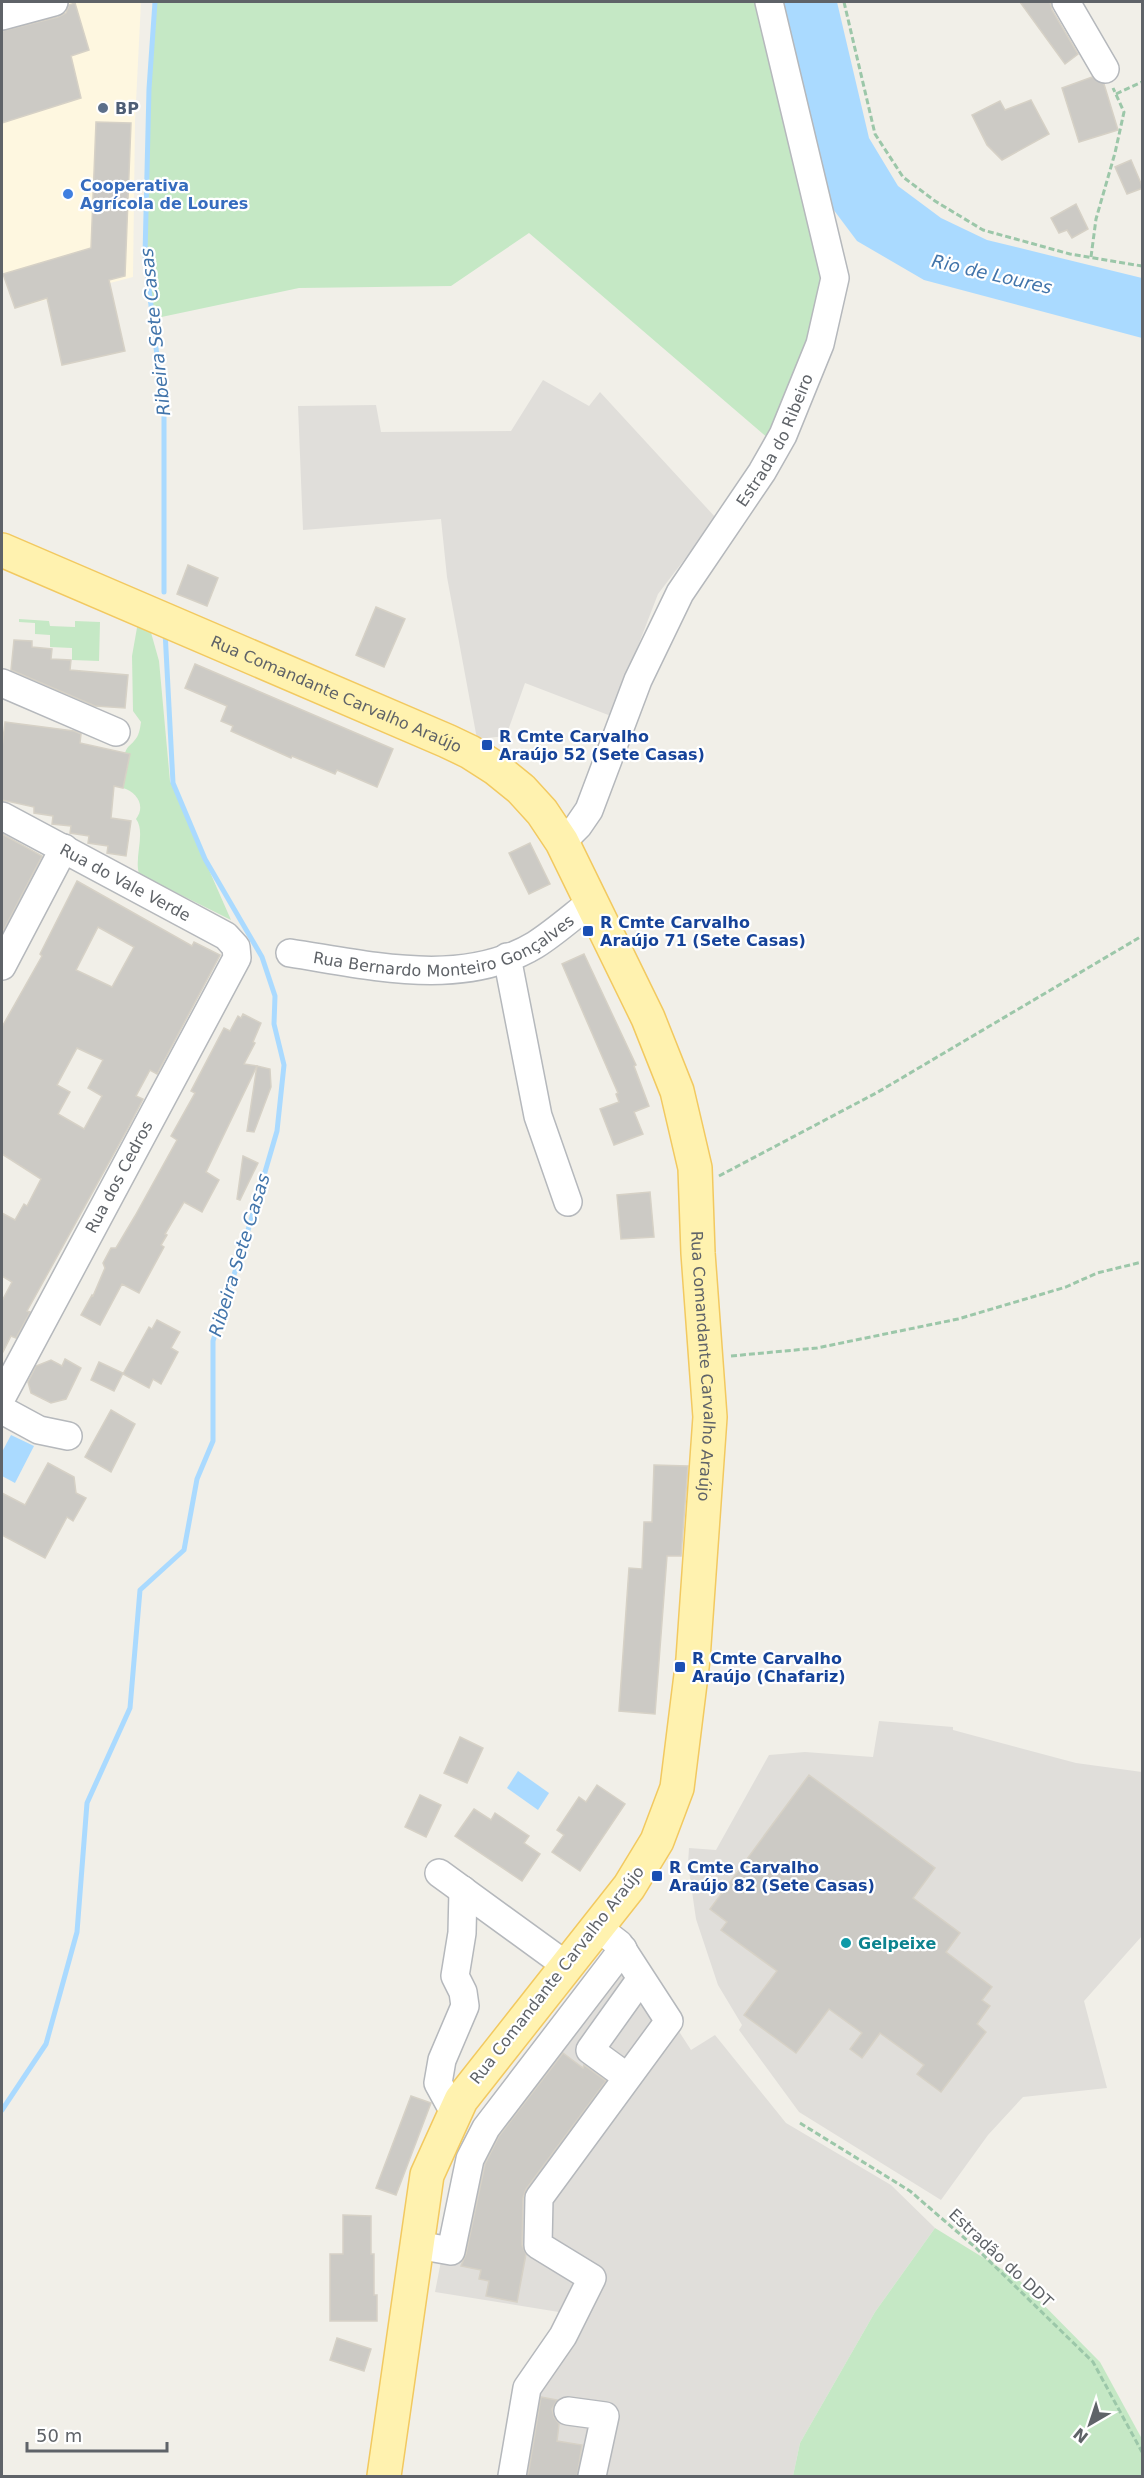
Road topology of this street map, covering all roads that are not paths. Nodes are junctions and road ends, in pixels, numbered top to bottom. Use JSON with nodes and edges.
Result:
{"nodes":[{"id":1,"x":54,"y":2,"type":"edge"},
{"id":2,"x":769,"y":2,"type":"edge"},
{"id":3,"x":1066,"y":2,"type":"edge"},
{"id":4,"x":2,"y":16,"type":"edge"},
{"id":5,"x":1105,"y":69,"type":"road end"},
{"id":6,"x":2,"y":550,"type":"edge"},
{"id":7,"x":2,"y":683,"type":"edge"},
{"id":8,"x":116,"y":732,"type":"dead end"},
{"id":9,"x":2,"y":816,"type":"edge"},
{"id":10,"x":562,"y":842,"type":"junction"},
{"id":11,"x":64,"y":848,"type":"junction"},
{"id":12,"x":590,"y":903,"type":"junction"},
{"id":13,"x":290,"y":953,"type":"dead end"},
{"id":14,"x":507,"y":957,"type":"junction"},
{"id":15,"x":237,"y":958,"type":"joint"},
{"id":16,"x":2,"y":966,"type":"edge"},
{"id":17,"x":568,"y":1202,"type":"dead end"},
{"id":18,"x":2,"y":1397,"type":"edge"},
{"id":19,"x":2,"y":1410,"type":"edge"},
{"id":20,"x":68,"y":1436,"type":"dead end"},
{"id":21,"x":439,"y":1873,"type":"dead end"},
{"id":22,"x":463,"y":1890,"type":"junction"},
{"id":23,"x":597,"y":1927,"type":"junction"},
{"id":24,"x":623,"y":1949,"type":"junction"},
{"id":25,"x":567,"y":1966,"type":"junction"},
{"id":26,"x":640,"y":1980,"type":"junction"},
{"id":27,"x":627,"y":2077,"type":"junction"},
{"id":28,"x":455,"y":2114,"type":"junction"},
{"id":29,"x":417,"y":2245,"type":"junction"},
{"id":30,"x":568,"y":2411,"type":"dead end"},
{"id":31,"x":384,"y":2476,"type":"edge"},
{"id":32,"x":512,"y":2476,"type":"edge"},
{"id":33,"x":592,"y":2476,"type":"edge"}],
"edges":[{"from":1,"to":4,"type":"street"},
{"from":2,"to":10,"type":"street","name":"Estrada do Ribeiro"},
{"from":3,"to":5,"type":"street"},
{"from":6,"to":10,"type":"main road","name":"Rua Comandante Carvalho Araújo"},
{"from":7,"to":8,"type":"street"},
{"from":9,"to":11,"type":"street","name":"Rua do Vale Verde"},
{"from":10,"to":12,"type":"main road","name":"Rua Comandante Carvalho Araújo"},
{"from":11,"to":15,"type":"street","name":"Rua do Vale Verde"},
{"from":11,"to":16,"type":"street"},
{"from":12,"to":14,"type":"street","name":"Rua Bernardo Monteiro Gonçalves"},
{"from":12,"to":23,"type":"main road","name":"Rua Comandante Carvalho Araújo"},
{"from":13,"to":14,"type":"street","name":"Rua Bernardo Monteiro Gonçalves"},
{"from":14,"to":17,"type":"street"},
{"from":15,"to":18,"type":"street","name":"Rua dos Cedros"},
{"from":19,"to":20,"type":"street"},
{"from":21,"to":22,"type":"street"},
{"from":22,"to":25,"type":"street"},
{"from":22,"to":28,"type":"street"},
{"from":23,"to":24,"type":"street"},
{"from":23,"to":25,"type":"main road","name":"Rua Comandante Carvalho Araújo"},
{"from":24,"to":26,"type":"street"},
{"from":24,"to":29,"type":"street"},
{"from":25,"to":28,"type":"main road","name":"Rua Comandante Carvalho Araújo"},
{"from":26,"to":27,"type":"street"},
{"from":26,"to":27,"type":"street"},
{"from":27,"to":32,"type":"street"},
{"from":28,"to":29,"type":"main road","name":"Rua Comandante Carvalho Araújo"},
{"from":29,"to":31,"type":"main road","name":"Rua Comandante Carvalho Araújo"},
{"from":30,"to":33,"type":"street"}]}
